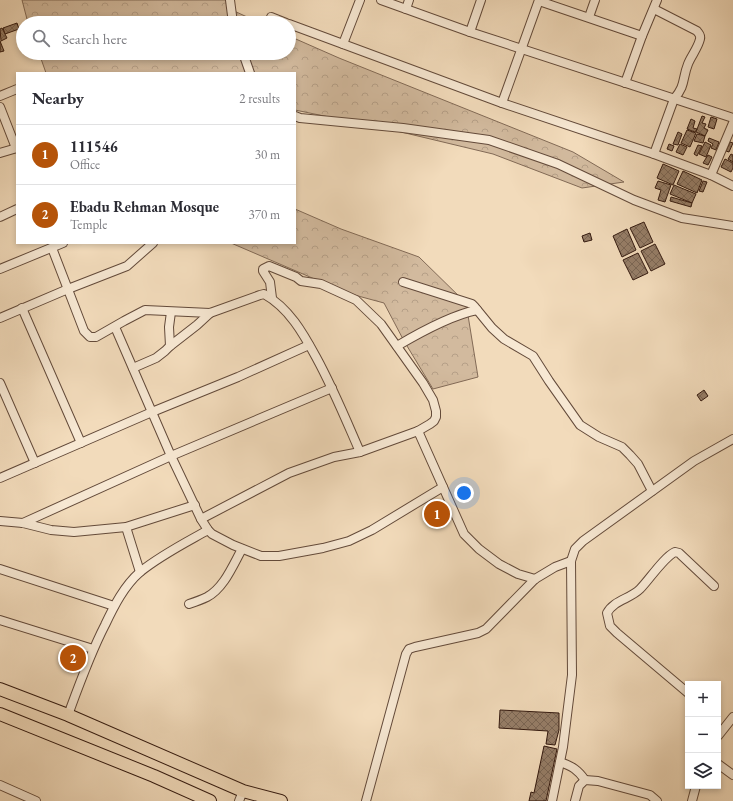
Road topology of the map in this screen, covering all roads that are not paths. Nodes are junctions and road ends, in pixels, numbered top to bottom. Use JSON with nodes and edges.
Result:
{"nodes":[{"id":1,"x":230,"y":0,"type":"edge"},
{"id":2,"x":360,"y":0,"type":"edge"},
{"id":3,"x":381,"y":0,"type":"edge"},
{"id":4,"x":409,"y":0,"type":"edge"},
{"id":5,"x":482,"y":0,"type":"edge"},
{"id":6,"x":539,"y":0,"type":"edge"},
{"id":7,"x":595,"y":0,"type":"edge"},
{"id":8,"x":657,"y":0,"type":"edge"},
{"id":9,"x":406,"y":9,"type":"junction"},
{"id":10,"x":654,"y":9,"type":"junction"},
{"id":11,"x":232,"y":16,"type":"edge"},
{"id":12,"x":589,"y":17,"type":"junction"},
{"id":13,"x":296,"y":27,"type":"edge"},
{"id":14,"x":470,"y":32,"type":"junction"},
{"id":15,"x":642,"y":36,"type":"junction"},
{"id":16,"x":343,"y":44,"type":"junction"},
{"id":17,"x":522,"y":49,"type":"junction"},
{"id":18,"x":245,"y":60,"type":"edge"},
{"id":19,"x":250,"y":72,"type":"edge"},
{"id":20,"x":625,"y":83,"type":"junction"},
{"id":21,"x":16,"y":89,"type":"edge"},
{"id":22,"x":0,"y":96,"type":"edge"},
{"id":23,"x":674,"y":99,"type":"junction"},
{"id":24,"x":502,"y":103,"type":"junction"},
{"id":25,"x":0,"y":107,"type":"edge"},
{"id":26,"x":296,"y":116,"type":"edge"},
{"id":27,"x":733,"y":118,"type":"edge"},
{"id":28,"x":733,"y":123,"type":"edge"},
{"id":29,"x":16,"y":146,"type":"edge"},
{"id":30,"x":16,"y":148,"type":"edge"},
{"id":31,"x":0,"y":153,"type":"edge"},
{"id":32,"x":654,"y":154,"type":"junction"},
{"id":33,"x":711,"y":175,"type":"junction"},
{"id":34,"x":733,"y":186,"type":"edge"},
{"id":35,"x":16,"y":210,"type":"edge"},
{"id":36,"x":0,"y":217,"type":"edge"},
{"id":37,"x":733,"y":226,"type":"edge"},
{"id":38,"x":61,"y":244,"type":"edge"},
{"id":39,"x":151,"y":244,"type":"edge"},
{"id":40,"x":52,"y":248,"type":"junction"},
{"id":41,"x":0,"y":269,"type":"edge"},
{"id":42,"x":403,"y":282,"type":"dead end"},
{"id":43,"x":68,"y":289,"type":"junction"},
{"id":44,"x":272,"y":298,"type":"junction"},
{"id":45,"x":22,"y":308,"type":"junction"},
{"id":46,"x":477,"y":310,"type":"junction"},
{"id":47,"x":171,"y":312,"type":"junction"},
{"id":48,"x":210,"y":313,"type":"junction"},
{"id":49,"x":0,"y":318,"type":"edge"},
{"id":50,"x":115,"y":327,"type":"junction"},
{"id":51,"x":309,"y":345,"type":"junction"},
{"id":52,"x":170,"y":346,"type":"junction"},
{"id":53,"x":397,"y":346,"type":"junction"},
{"id":54,"x":133,"y":368,"type":"junction"},
{"id":55,"x":0,"y":383,"type":"edge"},
{"id":56,"x":332,"y":388,"type":"junction"},
{"id":57,"x":152,"y":412,"type":"junction"},
{"id":58,"x":418,"y":431,"type":"junction"},
{"id":59,"x":733,"y":439,"type":"edge"},
{"id":60,"x":81,"y":443,"type":"junction"},
{"id":61,"x":360,"y":452,"type":"junction"},
{"id":62,"x":171,"y":456,"type":"junction"},
{"id":63,"x":36,"y":463,"type":"junction"},
{"id":64,"x":0,"y":478,"type":"edge"},
{"id":65,"x":443,"y":487,"type":"junction"},
{"id":66,"x":652,"y":491,"type":"junction"},
{"id":67,"x":195,"y":505,"type":"junction"},
{"id":68,"x":201,"y":519,"type":"junction"},
{"id":69,"x":0,"y":520,"type":"edge"},
{"id":70,"x":23,"y":523,"type":"junction"},
{"id":71,"x":126,"y":527,"type":"junction"},
{"id":72,"x":208,"y":530,"type":"junction"},
{"id":73,"x":242,"y":549,"type":"junction"},
{"id":74,"x":570,"y":561,"type":"junction"},
{"id":75,"x":0,"y":569,"type":"edge"},
{"id":76,"x":140,"y":572,"type":"junction"},
{"id":77,"x":535,"y":580,"type":"junction"},
{"id":78,"x":714,"y":586,"type":"dead end"},
{"id":79,"x":189,"y":604,"type":"dead end"},
{"id":80,"x":114,"y":606,"type":"junction"},
{"id":81,"x":0,"y":620,"type":"edge"},
{"id":82,"x":93,"y":649,"type":"junction"},
{"id":83,"x":0,"y":689,"type":"edge"},
{"id":84,"x":685,"y":690,"type":"edge"},
{"id":85,"x":0,"y":714,"type":"edge"},
{"id":86,"x":68,"y":715,"type":"junction"},
{"id":87,"x":733,"y":717,"type":"edge"},
{"id":88,"x":721,"y":732,"type":"edge"},
{"id":89,"x":560,"y":762,"type":"junction"},
{"id":90,"x":721,"y":766,"type":"edge"},
{"id":91,"x":733,"y":775,"type":"edge"},
{"id":92,"x":585,"y":780,"type":"junction"},
{"id":93,"x":0,"y":785,"type":"edge"},
{"id":94,"x":695,"y":789,"type":"edge"},
{"id":95,"x":241,"y":796,"type":"edge"},
{"id":96,"x":21,"y":798,"type":"edge"},
{"id":97,"x":36,"y":801,"type":"edge"},
{"id":98,"x":210,"y":801,"type":"edge"},
{"id":99,"x":281,"y":801,"type":"edge"},
{"id":100,"x":366,"y":801,"type":"edge"},
{"id":101,"x":552,"y":801,"type":"edge"},
{"id":102,"x":575,"y":801,"type":"edge"},
{"id":103,"x":657,"y":801,"type":"edge"},
{"id":104,"x":692,"y":801,"type":"edge"}],
"edges":[{"from":1,"to":11,"type":"street"},
{"from":2,"to":16,"type":"street"},
{"from":3,"to":9,"type":"street"},
{"from":4,"to":9,"type":"street"},
{"from":5,"to":14,"type":"street"},
{"from":6,"to":12,"type":"street"},
{"from":6,"to":17,"type":"street"},
{"from":7,"to":12,"type":"street"},
{"from":8,"to":10,"type":"street"},
{"from":9,"to":14,"type":"street"},
{"from":10,"to":15,"type":"street"},
{"from":10,"to":23,"type":"street"},
{"from":12,"to":15,"type":"street"},
{"from":13,"to":16,"type":"street"},
{"from":14,"to":17,"type":"street"},
{"from":15,"to":20,"type":"street"},
{"from":16,"to":24,"type":"street"},
{"from":17,"to":20,"type":"street"},
{"from":17,"to":24,"type":"street"},
{"from":18,"to":19,"type":"street"},
{"from":20,"to":23,"type":"street"},
{"from":21,"to":22,"type":"street"},
{"from":23,"to":27,"type":"street"},
{"from":23,"to":32,"type":"street"},
{"from":24,"to":32,"type":"street"},
{"from":25,"to":29,"type":"street"},
{"from":26,"to":37,"type":"street"},
{"from":28,"to":33,"type":"street"},
{"from":30,"to":31,"type":"street"},
{"from":32,"to":33,"type":"street"},
{"from":33,"to":34,"type":"street"},
{"from":35,"to":36,"type":"street"},
{"from":38,"to":40,"type":"street"},
{"from":39,"to":43,"type":"street"},
{"from":40,"to":41,"type":"street"},
{"from":40,"to":43,"type":"street"},
{"from":42,"to":46,"type":"street"},
{"from":43,"to":45,"type":"street"},
{"from":43,"to":50,"type":"street"},
{"from":44,"to":48,"type":"street"},
{"from":44,"to":51,"type":"street"},
{"from":44,"to":53,"type":"street"},
{"from":45,"to":49,"type":"street"},
{"from":45,"to":60,"type":"street"},
{"from":46,"to":53,"type":"street"},
{"from":46,"to":66,"type":"street"},
{"from":47,"to":48,"type":"street"},
{"from":47,"to":50,"type":"street"},
{"from":47,"to":52,"type":"street"},
{"from":48,"to":52,"type":"street"},
{"from":50,"to":54,"type":"street"},
{"from":51,"to":56,"type":"street"},
{"from":51,"to":57,"type":"street"},
{"from":52,"to":54,"type":"street"},
{"from":53,"to":58,"type":"street"},
{"from":54,"to":57,"type":"street"},
{"from":55,"to":63,"type":"street"},
{"from":56,"to":61,"type":"street"},
{"from":56,"to":62,"type":"street"},
{"from":57,"to":60,"type":"street"},
{"from":57,"to":62,"type":"street"},
{"from":58,"to":61,"type":"street"},
{"from":58,"to":65,"type":"street"},
{"from":59,"to":66,"type":"street"},
{"from":60,"to":63,"type":"street"},
{"from":61,"to":68,"type":"street"},
{"from":62,"to":67,"type":"street"},
{"from":62,"to":70,"type":"street"},
{"from":63,"to":64,"type":"street"},
{"from":65,"to":73,"type":"street"},
{"from":65,"to":77,"type":"street"},
{"from":66,"to":74,"type":"street"},
{"from":67,"to":68,"type":"street"},
{"from":67,"to":71,"type":"street"},
{"from":68,"to":72,"type":"street"},
{"from":69,"to":70,"type":"street"},
{"from":70,"to":71,"type":"street"},
{"from":71,"to":76,"type":"street"},
{"from":72,"to":73,"type":"street"},
{"from":72,"to":76,"type":"street"},
{"from":73,"to":79,"type":"street"},
{"from":74,"to":77,"type":"street"},
{"from":74,"to":89,"type":"street"},
{"from":75,"to":80,"type":"street"},
{"from":76,"to":80,"type":"street"},
{"from":77,"to":100,"type":"street"},
{"from":78,"to":84,"type":"street"},
{"from":80,"to":82,"type":"street"},
{"from":81,"to":82,"type":"street"},
{"from":82,"to":86,"type":"street"},
{"from":83,"to":86,"type":"highway"},
{"from":85,"to":98,"type":"highway"},
{"from":86,"to":95,"type":"highway"},
{"from":87,"to":88,"type":"street"},
{"from":89,"to":92,"type":"street"},
{"from":89,"to":101,"type":"street"},
{"from":90,"to":91,"type":"street"},
{"from":92,"to":102,"type":"street"},
{"from":92,"to":103,"type":"street"},
{"from":93,"to":96,"type":"street"},
{"from":94,"to":104,"type":"street"},
{"from":95,"to":99,"type":"highway"},
{"from":96,"to":97,"type":"street"}]}
